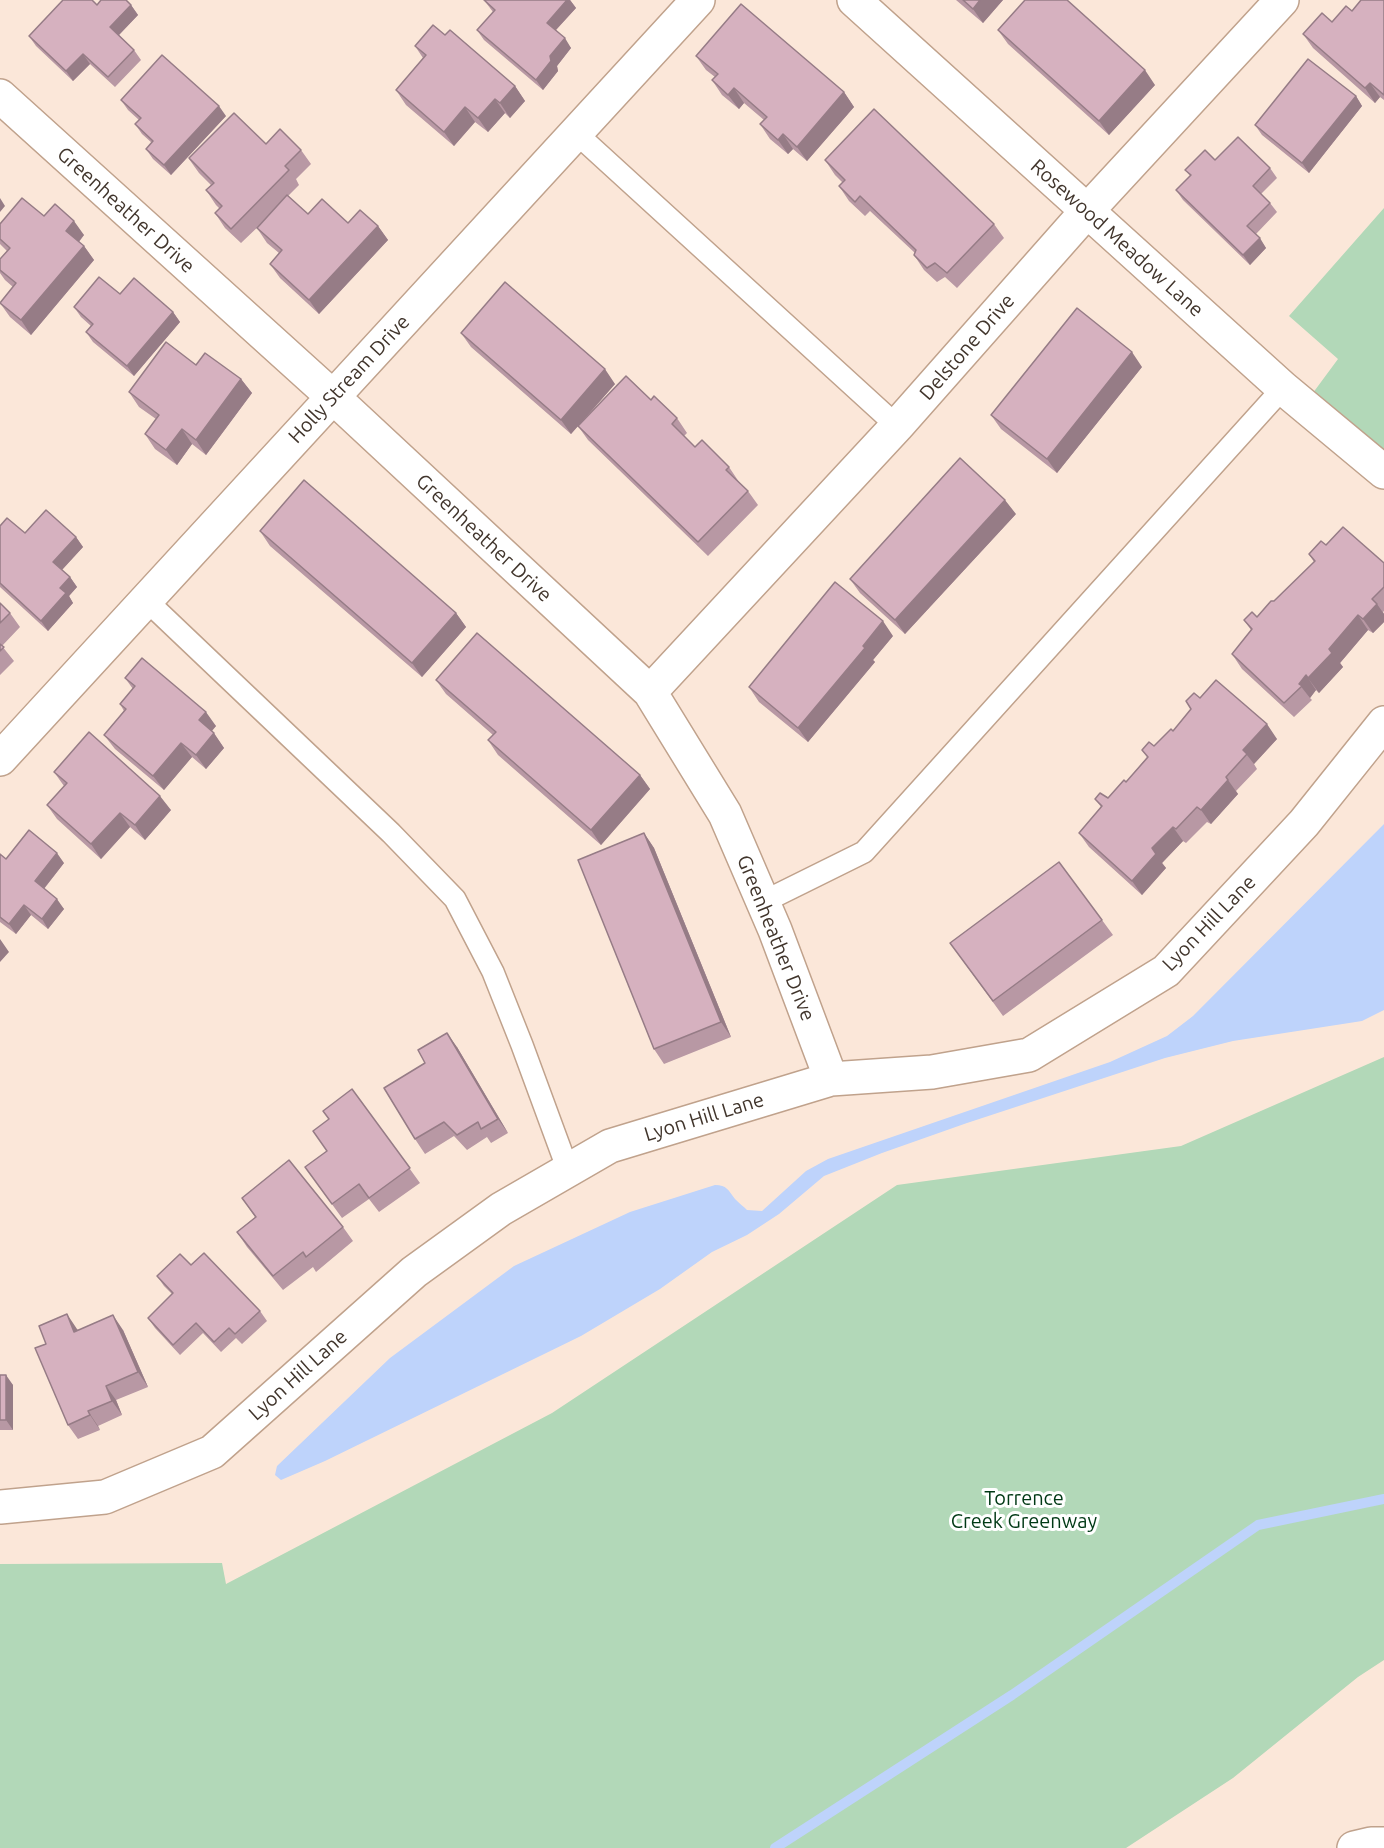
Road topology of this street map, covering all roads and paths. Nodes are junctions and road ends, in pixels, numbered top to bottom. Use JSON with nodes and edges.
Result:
{"nodes":[{"id":1,"x":698,"y":0,"type":"edge"},
{"id":2,"x":854,"y":0,"type":"edge"},
{"id":3,"x":1273,"y":3,"type":"edge"},
{"id":4,"x":0,"y":96,"type":"edge"},
{"id":5,"x":576,"y":133,"type":"junction"},
{"id":6,"x":1087,"y":211,"type":"junction"},
{"id":7,"x":1282,"y":388,"type":"junction"},
{"id":8,"x":333,"y":397,"type":"junction"},
{"id":9,"x":897,"y":426,"type":"junction"},
{"id":10,"x":1384,"y":472,"type":"edge"},
{"id":11,"x":146,"y":600,"type":"junction"},
{"id":12,"x":650,"y":692,"type":"junction"},
{"id":13,"x":1384,"y":723,"type":"edge"},
{"id":14,"x":0,"y":759,"type":"edge"},
{"id":15,"x":763,"y":902,"type":"junction"},
{"id":16,"x":831,"y":1079,"type":"junction"},
{"id":17,"x":568,"y":1170,"type":"junction"},
{"id":18,"x":0,"y":1507,"type":"edge"},
{"id":19,"x":1384,"y":1844,"type":"edge"},
{"id":20,"x":1354,"y":1848,"type":"edge"}],
"edges":[{"from":1,"to":5,"type":"street","name":"Holly Stream Drive"},
{"from":2,"to":6,"type":"street","name":"Rosewood Meadow Lane"},
{"from":3,"to":6,"type":"street","name":"Delstone Drive"},
{"from":4,"to":8,"type":"street","name":"Greenheather Drive"},
{"from":5,"to":8,"type":"street","name":"Holly Stream Drive"},
{"from":5,"to":9,"type":"lane"},
{"from":6,"to":7,"type":"street","name":"Rosewood Meadow Lane"},
{"from":6,"to":9,"type":"street","name":"Delstone Drive"},
{"from":7,"to":10,"type":"street","name":"Rosewood Meadow Lane"},
{"from":7,"to":15,"type":"lane"},
{"from":8,"to":11,"type":"street","name":"Holly Stream Drive"},
{"from":8,"to":12,"type":"street","name":"Greenheather Drive"},
{"from":9,"to":12,"type":"street","name":"Delstone Drive"},
{"from":11,"to":14,"type":"street","name":"Holly Stream Drive"},
{"from":11,"to":17,"type":"lane"},
{"from":12,"to":15,"type":"street","name":"Greenheather Drive"},
{"from":13,"to":16,"type":"street","name":"Lyon Hill Lane"},
{"from":15,"to":16,"type":"street","name":"Greenheather Drive"},
{"from":16,"to":17,"type":"street","name":"Lyon Hill Lane"},
{"from":17,"to":18,"type":"street","name":"Lyon Hill Lane"},
{"from":19,"to":20,"type":"street"}]}
